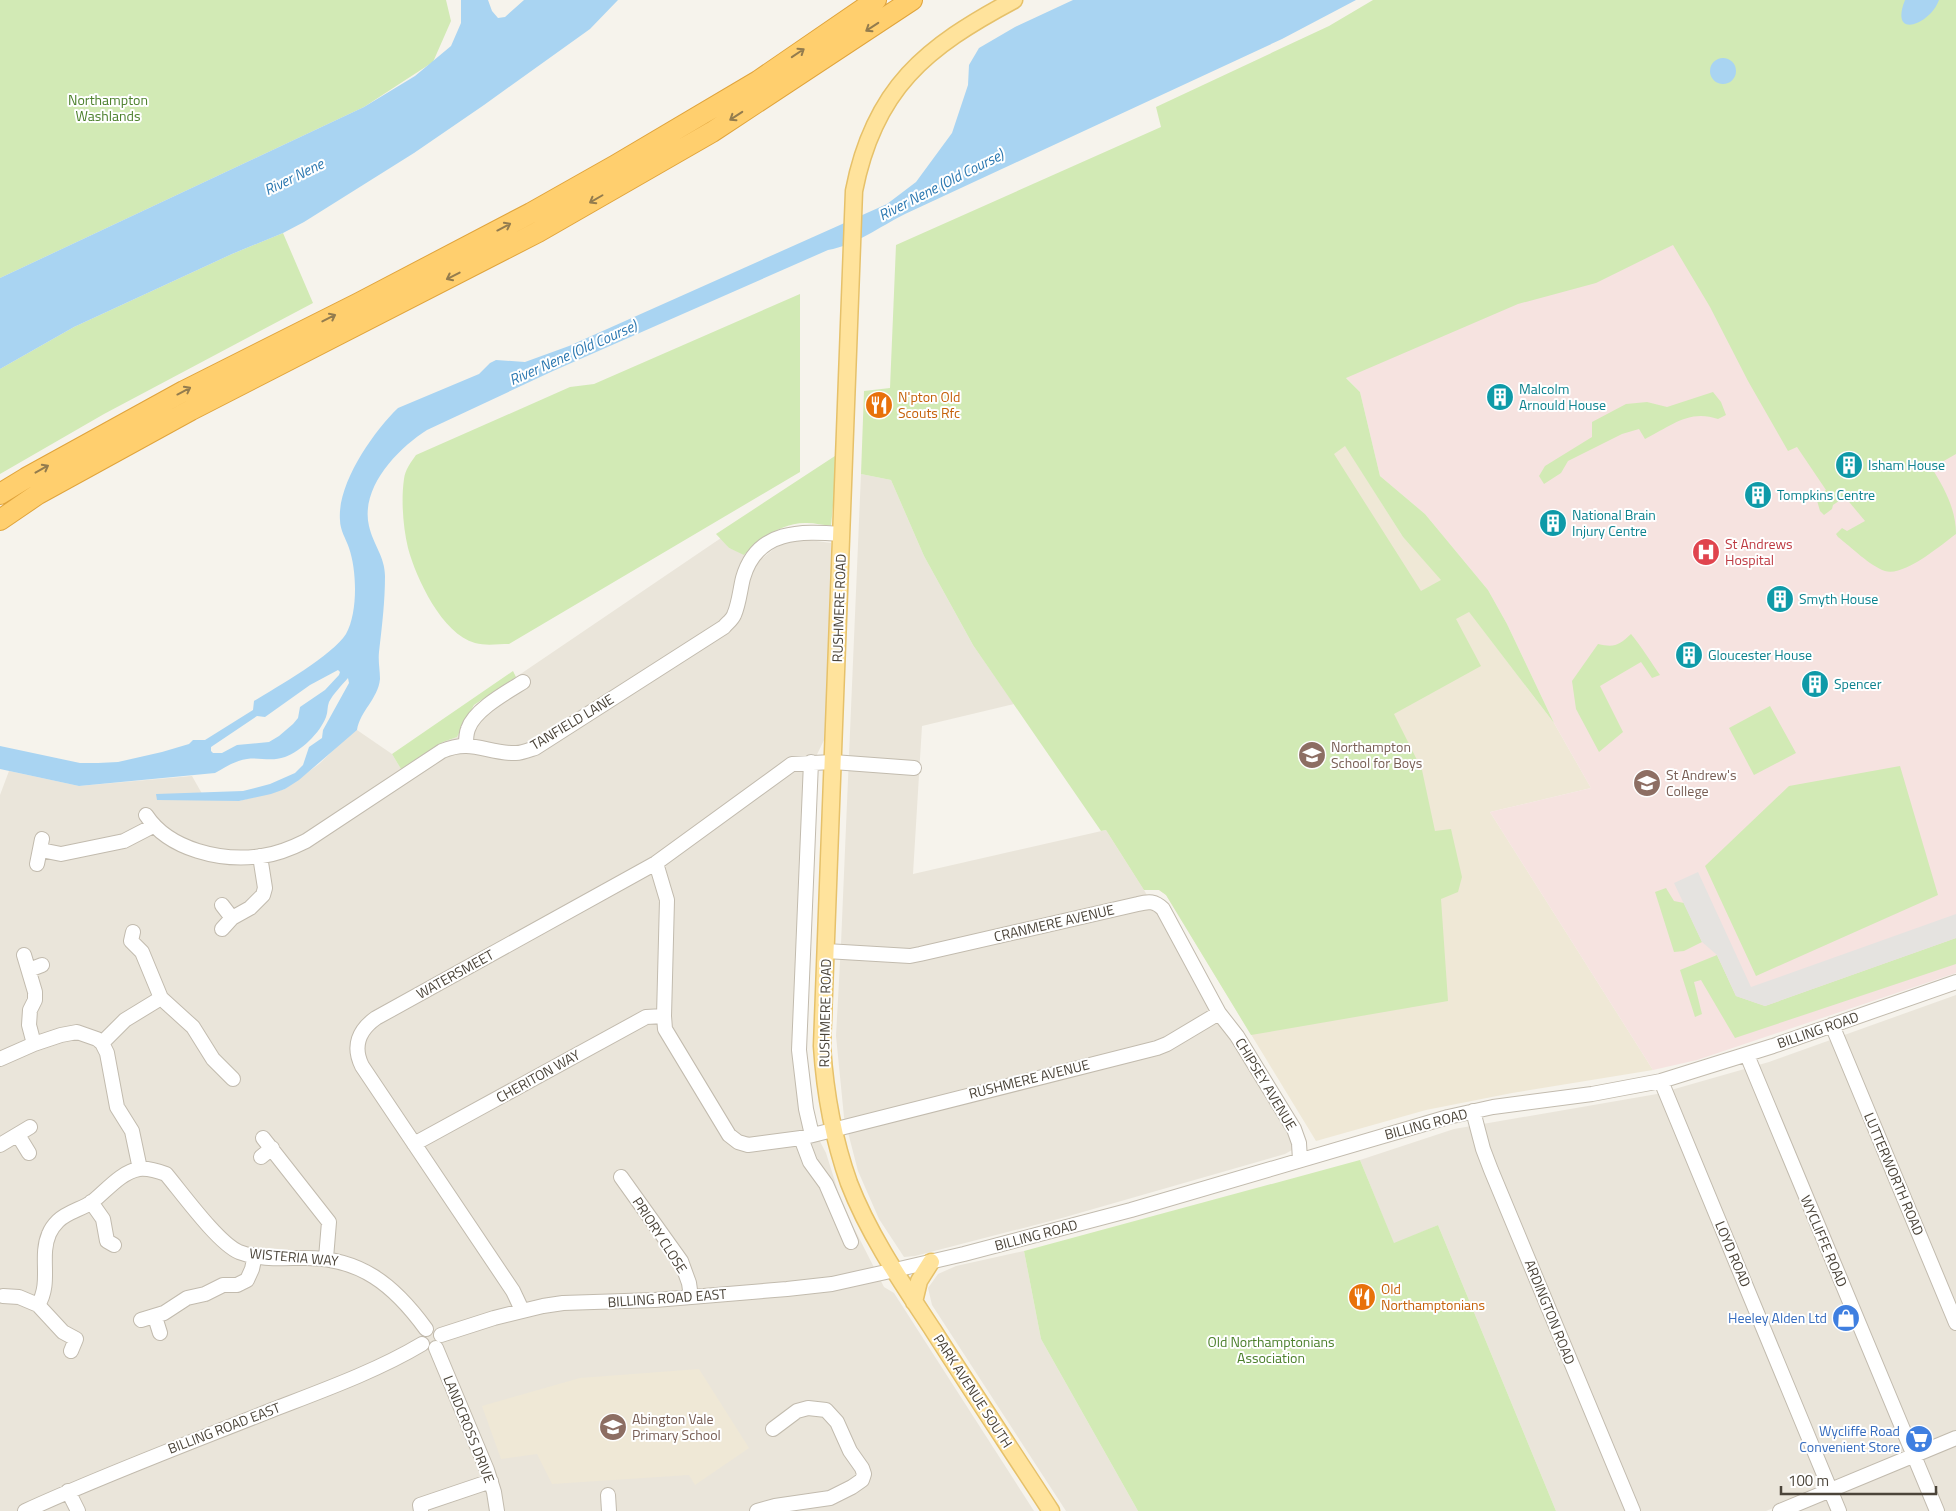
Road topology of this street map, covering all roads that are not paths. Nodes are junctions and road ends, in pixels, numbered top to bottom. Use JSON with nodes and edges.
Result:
{"nodes":[{"id":1,"x":876,"y":0,"type":"edge"},
{"id":2,"x":912,"y":0,"type":"edge"},
{"id":3,"x":1014,"y":0,"type":"edge"},
{"id":4,"x":0,"y":494,"type":"edge"},
{"id":5,"x":0,"y":520,"type":"edge"},
{"id":6,"x":842,"y":534,"type":"junction"},
{"id":7,"x":523,"y":682,"type":"dead end"},
{"id":8,"x":466,"y":745,"type":"junction"},
{"id":9,"x":811,"y":762,"type":"junction"},
{"id":10,"x":833,"y":762,"type":"junction"},
{"id":11,"x":914,"y":768,"type":"dead end"},
{"id":12,"x":260,"y":856,"type":"junction"},
{"id":13,"x":656,"y":863,"type":"junction"},
{"id":14,"x":37,"y":864,"type":"dead end"},
{"id":15,"x":222,"y":905,"type":"dead end"},
{"id":16,"x":232,"y":918,"type":"junction"},
{"id":17,"x":222,"y":929,"type":"dead end"},
{"id":18,"x":133,"y":932,"type":"dead end"},
{"id":19,"x":826,"y":951,"type":"junction"},
{"id":20,"x":24,"y":955,"type":"dead end"},
{"id":21,"x":1956,"y":982,"type":"edge"},
{"id":22,"x":162,"y":998,"type":"junction"},
{"id":23,"x":1219,"y":1013,"type":"junction"},
{"id":24,"x":664,"y":1016,"type":"junction"},
{"id":25,"x":1832,"y":1025,"type":"junction"},
{"id":26,"x":102,"y":1043,"type":"junction"},
{"id":27,"x":34,"y":1044,"type":"junction"},
{"id":28,"x":1747,"y":1055,"type":"junction"},
{"id":29,"x":0,"y":1059,"type":"edge"},
{"id":30,"x":233,"y":1079,"type":"dead end"},
{"id":31,"x":1661,"y":1081,"type":"junction"},
{"id":32,"x":1474,"y":1111,"type":"junction"},
{"id":33,"x":30,"y":1127,"type":"dead end"},
{"id":34,"x":833,"y":1129,"type":"junction"},
{"id":35,"x":18,"y":1135,"type":"junction"},
{"id":36,"x":806,"y":1136,"type":"junction"},
{"id":37,"x":414,"y":1144,"type":"junction"},
{"id":38,"x":0,"y":1145,"type":"edge"},
{"id":39,"x":29,"y":1153,"type":"dead end"},
{"id":40,"x":261,"y":1158,"type":"dead end"},
{"id":41,"x":1300,"y":1160,"type":"junction"},
{"id":42,"x":140,"y":1169,"type":"junction"},
{"id":43,"x":621,"y":1177,"type":"dead end"},
{"id":44,"x":91,"y":1202,"type":"junction"},
{"id":45,"x":851,"y":1242,"type":"dead end"},
{"id":46,"x":114,"y":1245,"type":"dead end"},
{"id":47,"x":255,"y":1255,"type":"junction"},
{"id":48,"x":326,"y":1258,"type":"junction"},
{"id":49,"x":932,"y":1262,"type":"junction"},
{"id":50,"x":895,"y":1270,"type":"junction"},
{"id":51,"x":2,"y":1297,"type":"edge"},
{"id":52,"x":690,"y":1297,"type":"junction"},
{"id":53,"x":914,"y":1302,"type":"junction"},
{"id":54,"x":38,"y":1305,"type":"junction"},
{"id":55,"x":522,"y":1310,"type":"junction"},
{"id":56,"x":155,"y":1317,"type":"junction"},
{"id":57,"x":141,"y":1320,"type":"dead end"},
{"id":58,"x":1956,"y":1323,"type":"edge"},
{"id":59,"x":426,"y":1329,"type":"junction"},
{"id":60,"x":160,"y":1333,"type":"dead end"},
{"id":61,"x":442,"y":1335,"type":"junction"},
{"id":62,"x":422,"y":1344,"type":"junction"},
{"id":63,"x":436,"y":1348,"type":"junction"},
{"id":64,"x":72,"y":1351,"type":"dead end"},
{"id":65,"x":773,"y":1429,"type":"dead end"},
{"id":66,"x":1956,"y":1438,"type":"edge"},
{"id":67,"x":1913,"y":1455,"type":"junction"},
{"id":68,"x":491,"y":1481,"type":"junction"},
{"id":69,"x":1831,"y":1490,"type":"junction"},
{"id":70,"x":68,"y":1491,"type":"junction"},
{"id":71,"x":608,"y":1495,"type":"dead end"},
{"id":72,"x":419,"y":1504,"type":"edge"},
{"id":73,"x":761,"y":1510,"type":"edge"},
{"id":74,"x":25,"y":1511,"type":"edge"},
{"id":75,"x":78,"y":1511,"type":"edge"},
{"id":76,"x":497,"y":1511,"type":"edge"},
{"id":77,"x":610,"y":1511,"type":"edge"},
{"id":78,"x":1051,"y":1511,"type":"edge"},
{"id":79,"x":1632,"y":1511,"type":"edge"},
{"id":80,"x":1780,"y":1511,"type":"edge"},
{"id":81,"x":1839,"y":1511,"type":"edge"},
{"id":82,"x":1937,"y":1511,"type":"edge"}],
"edges":[{"from":4,"to":1,"type":"highway","one_way":true},
{"from":2,"to":5,"type":"highway","one_way":true},
{"from":3,"to":6,"type":"main road","name":"RUSHMERE ROAD"},
{"from":6,"to":8,"type":"street","name":"TANFIELD LANE"},
{"from":6,"to":10,"type":"main road","name":"RUSHMERE ROAD"},
{"from":7,"to":8,"type":"street"},
{"from":8,"to":12,"type":"street","name":"TANFIELD LANE"},
{"from":9,"to":10,"type":"street","name":"WATERSMEET"},
{"from":9,"to":13,"type":"street","name":"WATERSMEET"},
{"from":9,"to":36,"type":"street","name":"RUSHMERE ROAD"},
{"from":10,"to":11,"type":"street","name":"WATERSMEET"},
{"from":10,"to":19,"type":"main road","name":"RUSHMERE ROAD"},
{"from":12,"to":14,"type":"street","name":"TANFIELD LANE"},
{"from":12,"to":16,"type":"street"},
{"from":13,"to":24,"type":"street","name":"RUSHMERE AVENUE"},
{"from":13,"to":37,"type":"street","name":"WATERSMEET"},
{"from":15,"to":16,"type":"street"},
{"from":16,"to":17,"type":"street"},
{"from":18,"to":22,"type":"street"},
{"from":19,"to":23,"type":"street","name":"CRANMERE AVENUE"},
{"from":19,"to":34,"type":"main road","name":"RUSHMERE ROAD"},
{"from":20,"to":27,"type":"street"},
{"from":21,"to":25,"type":"street","name":"BILLING ROAD"},
{"from":22,"to":26,"type":"street"},
{"from":22,"to":30,"type":"street"},
{"from":23,"to":34,"type":"street","name":"RUSHMERE AVENUE"},
{"from":23,"to":41,"type":"street","name":"CHIPSEY AVENUE"},
{"from":24,"to":36,"type":"street","name":"RUSHMERE AVENUE"},
{"from":24,"to":37,"type":"street","name":"CHERITON WAY"},
{"from":25,"to":28,"type":"street","name":"BILLING ROAD"},
{"from":25,"to":58,"type":"street","name":"LUTTERWORTH ROAD"},
{"from":26,"to":27,"type":"street"},
{"from":26,"to":42,"type":"street"},
{"from":27,"to":29,"type":"street"},
{"from":28,"to":31,"type":"street","name":"BILLING ROAD"},
{"from":28,"to":67,"type":"street","name":"WYCLIFFE ROAD"},
{"from":31,"to":32,"type":"street","name":"BILLING ROAD"},
{"from":31,"to":69,"type":"street","name":"LOYD ROAD"},
{"from":32,"to":41,"type":"street","name":"BILLING ROAD"},
{"from":32,"to":79,"type":"street","name":"ARDINGTON ROAD"},
{"from":33,"to":35,"type":"street"},
{"from":34,"to":36,"type":"street","name":"RUSHMERE AVENUE"},
{"from":34,"to":50,"type":"main road","name":"RUSHMERE ROAD"},
{"from":35,"to":38,"type":"street"},
{"from":35,"to":39,"type":"street"},
{"from":36,"to":45,"type":"street","name":"RUSHMERE ROAD"},
{"from":37,"to":55,"type":"street","name":"WATERSMEET"},
{"from":40,"to":48,"type":"street"},
{"from":41,"to":49,"type":"street","name":"BILLING ROAD"},
{"from":42,"to":44,"type":"street"},
{"from":42,"to":47,"type":"street","name":"WISTERIA WAY"},
{"from":43,"to":52,"type":"street","name":"PRIORY CLOSE"},
{"from":44,"to":46,"type":"street"},
{"from":44,"to":54,"type":"street"},
{"from":47,"to":48,"type":"street","name":"WISTERIA WAY"},
{"from":47,"to":56,"type":"street"},
{"from":48,"to":59,"type":"street","name":"WISTERIA WAY"},
{"from":49,"to":50,"type":"street","name":"BILLING ROAD"},
{"from":49,"to":53,"type":"main road"},
{"from":50,"to":52,"type":"street","name":"BILLING ROAD EAST"},
{"from":50,"to":53,"type":"main road","name":"PARK AVENUE SOUTH"},
{"from":51,"to":54,"type":"street"},
{"from":52,"to":55,"type":"street","name":"BILLING ROAD EAST"},
{"from":53,"to":78,"type":"main road","name":"PARK AVENUE SOUTH"},
{"from":54,"to":64,"type":"street"},
{"from":55,"to":61,"type":"street","name":"BILLING ROAD EAST"},
{"from":56,"to":57,"type":"street"},
{"from":56,"to":60,"type":"street"},
{"from":59,"to":61,"type":"street"},
{"from":59,"to":62,"type":"street"},
{"from":61,"to":63,"type":"street"},
{"from":62,"to":63,"type":"street"},
{"from":62,"to":70,"type":"street","name":"BILLING ROAD EAST"},
{"from":63,"to":68,"type":"street","name":"LANDCROSS DRIVE"},
{"from":65,"to":73,"type":"street"},
{"from":66,"to":67,"type":"street"},
{"from":67,"to":69,"type":"street"},
{"from":67,"to":82,"type":"street","name":"WYCLIFFE ROAD"},
{"from":68,"to":72,"type":"street"},
{"from":68,"to":76,"type":"street","name":"LANDCROSS DRIVE"},
{"from":69,"to":80,"type":"street"},
{"from":69,"to":81,"type":"street","name":"LOYD ROAD"},
{"from":70,"to":74,"type":"street","name":"BILLING ROAD EAST"},
{"from":70,"to":75,"type":"street"},
{"from":71,"to":77,"type":"street"}]}
